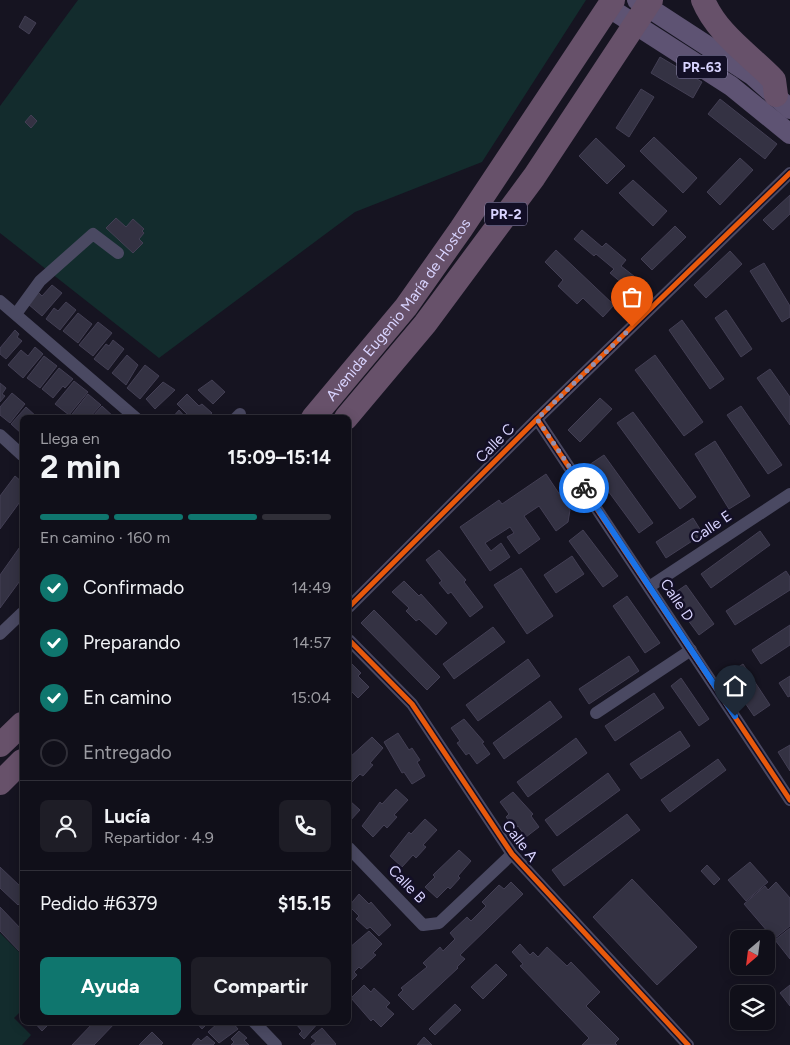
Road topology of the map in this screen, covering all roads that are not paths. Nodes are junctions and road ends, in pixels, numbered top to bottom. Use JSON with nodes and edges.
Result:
{"nodes":[{"id":1,"x":703,"y":0,"type":"edge"},
{"id":2,"x":611,"y":3,"type":"edge"},
{"id":3,"x":643,"y":7,"type":"edge"},
{"id":4,"x":783,"y":102,"type":"edge"},
{"id":5,"x":790,"y":134,"type":"edge"},
{"id":6,"x":790,"y":173,"type":"edge"},
{"id":7,"x":118,"y":253,"type":"dead end"},
{"id":8,"x":0,"y":300,"type":"edge"},
{"id":9,"x":16,"y":314,"type":"junction"},
{"id":10,"x":133,"y":415,"type":"edge"},
{"id":11,"x":315,"y":415,"type":"edge"},
{"id":12,"x":349,"y":415,"type":"edge"},
{"id":13,"x":537,"y":419,"type":"junction"},
{"id":14,"x":0,"y":435,"type":"edge"},
{"id":15,"x":20,"y":453,"type":"edge"},
{"id":16,"x":790,"y":494,"type":"edge"},
{"id":17,"x":649,"y":587,"type":"junction"},
{"id":18,"x":351,"y":605,"type":"edge"},
{"id":19,"x":20,"y":615,"type":"edge"},
{"id":20,"x":0,"y":634,"type":"edge"},
{"id":21,"x":351,"y":642,"type":"edge"},
{"id":22,"x":691,"y":650,"type":"junction"},
{"id":23,"x":596,"y":713,"type":"dead end"},
{"id":24,"x":20,"y":726,"type":"edge"},
{"id":25,"x":0,"y":745,"type":"edge"},
{"id":26,"x":20,"y":763,"type":"edge"},
{"id":27,"x":0,"y":783,"type":"edge"},
{"id":28,"x":790,"y":800,"type":"edge"},
{"id":29,"x":351,"y":850,"type":"edge"},
{"id":30,"x":512,"y":854,"type":"junction"},
{"id":31,"x":257,"y":1025,"type":"edge"},
{"id":32,"x":276,"y":1045,"type":"edge"},
{"id":33,"x":688,"y":1045,"type":"edge"}],
"edges":[{"from":1,"to":4,"type":"highway"},
{"from":2,"to":3,"type":"main road","number":"PR-63"},
{"from":2,"to":11,"type":"highway","name":"Avenida Eugenio María de Hostos","number":"PR-2"},
{"from":3,"to":4,"type":"main road","number":"PR-63"},
{"from":3,"to":5,"type":"main road","number":"PR-63"},
{"from":3,"to":12,"type":"highway","name":"Avenida Eugenio María de Hostos","number":"PR-2"},
{"from":6,"to":13,"type":"street","name":"Calle C"},
{"from":7,"to":9,"type":"street"},
{"from":8,"to":9,"type":"street"},
{"from":9,"to":10,"type":"street"},
{"from":13,"to":17,"type":"street","name":"Calle D"},
{"from":13,"to":18,"type":"street","name":"Calle C"},
{"from":14,"to":15,"type":"street"},
{"from":16,"to":17,"type":"street","name":"Calle E"},
{"from":17,"to":22,"type":"street","name":"Calle D"},
{"from":19,"to":20,"type":"street"},
{"from":21,"to":30,"type":"street","name":"Calle A"},
{"from":22,"to":23,"type":"street"},
{"from":22,"to":28,"type":"street","name":"Calle D"},
{"from":24,"to":25,"type":"highway"},
{"from":26,"to":27,"type":"highway"},
{"from":29,"to":30,"type":"street","name":"Calle B"},
{"from":30,"to":33,"type":"street","name":"Calle A"},
{"from":31,"to":32,"type":"street"}]}
